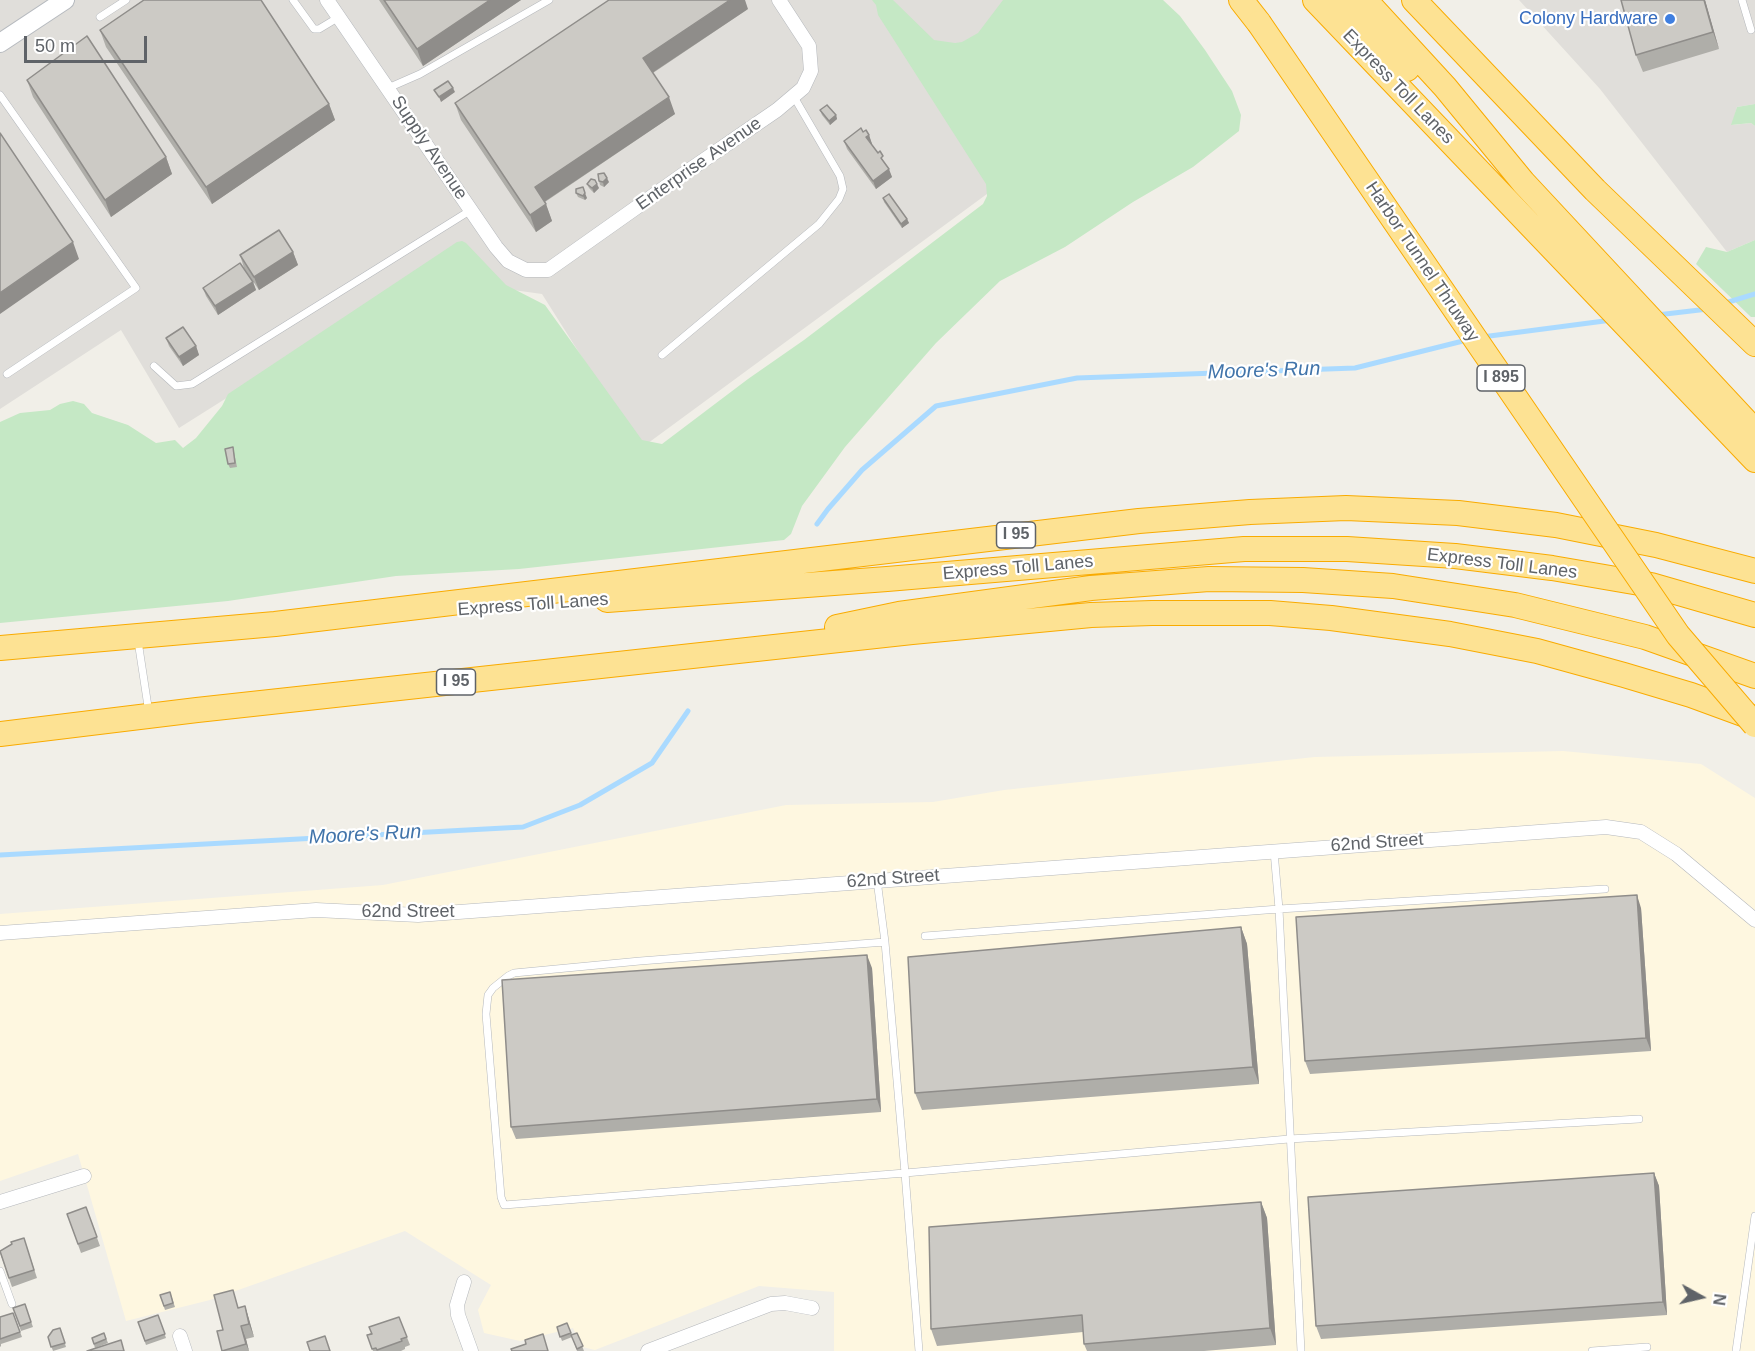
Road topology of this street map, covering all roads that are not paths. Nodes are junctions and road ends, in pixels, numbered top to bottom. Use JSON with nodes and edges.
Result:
{"nodes":[{"id":1,"x":65,"y":0,"type":"edge"},
{"id":2,"x":126,"y":0,"type":"edge"},
{"id":3,"x":292,"y":0,"type":"edge"},
{"id":4,"x":327,"y":0,"type":"edge"},
{"id":5,"x":549,"y":0,"type":"edge"},
{"id":6,"x":779,"y":0,"type":"edge"},
{"id":7,"x":1241,"y":0,"type":"edge"},
{"id":8,"x":1315,"y":0,"type":"edge"},
{"id":9,"x":1340,"y":0,"type":"edge"},
{"id":10,"x":1365,"y":0,"type":"edge"},
{"id":11,"x":1414,"y":0,"type":"edge"},
{"id":12,"x":1742,"y":0,"type":"edge"},
{"id":13,"x":100,"y":17,"type":"dead end"},
{"id":14,"x":339,"y":18,"type":"junction"},
{"id":15,"x":1751,"y":30,"type":"dead end"},
{"id":16,"x":0,"y":43,"type":"edge"},
{"id":17,"x":388,"y":88,"type":"junction"},
{"id":18,"x":0,"y":95,"type":"edge"},
{"id":19,"x":794,"y":97,"type":"junction"},
{"id":20,"x":1523,"y":182,"type":"junction"},
{"id":21,"x":471,"y":210,"type":"junction"},
{"id":22,"x":548,"y":270,"type":"joint"},
{"id":23,"x":1755,"y":344,"type":"edge"},
{"id":24,"x":662,"y":355,"type":"dead end"},
{"id":25,"x":154,"y":366,"type":"dead end"},
{"id":26,"x":7,"y":374,"type":"dead end"},
{"id":27,"x":1755,"y":431,"type":"edge"},
{"id":28,"x":1755,"y":460,"type":"edge"},
{"id":29,"x":1755,"y":571,"type":"edge"},
{"id":30,"x":1755,"y":615,"type":"edge"},
{"id":31,"x":275,"y":624,"type":"junction"},
{"id":32,"x":137,"y":635,"type":"junction"},
{"id":33,"x":0,"y":648,"type":"edge"},
{"id":34,"x":763,"y":648,"type":"junction"},
{"id":35,"x":1755,"y":676,"type":"edge"},
{"id":36,"x":150,"y":716,"type":"junction"},
{"id":37,"x":1755,"y":718,"type":"edge"},
{"id":38,"x":1755,"y":725,"type":"edge"},
{"id":39,"x":0,"y":734,"type":"edge"},
{"id":40,"x":1274,"y":851,"type":"junction"},
{"id":41,"x":877,"y":880,"type":"junction"},
{"id":42,"x":1605,"y":889,"type":"dead end"},
{"id":43,"x":1278,"y":909,"type":"junction"},
{"id":44,"x":1755,"y":920,"type":"edge"},
{"id":45,"x":0,"y":933,"type":"edge"},
{"id":46,"x":925,"y":936,"type":"dead end"},
{"id":47,"x":885,"y":942,"type":"junction"},
{"id":48,"x":1639,"y":1119,"type":"dead end"},
{"id":49,"x":1289,"y":1139,"type":"junction"},
{"id":50,"x":905,"y":1173,"type":"junction"},
{"id":51,"x":84,"y":1176,"type":"dead end"},
{"id":52,"x":0,"y":1202,"type":"edge"},
{"id":53,"x":1755,"y":1216,"type":"edge"},
{"id":54,"x":0,"y":1271,"type":"edge"},
{"id":55,"x":464,"y":1282,"type":"dead end"},
{"id":56,"x":12,"y":1304,"type":"dead end"},
{"id":57,"x":812,"y":1308,"type":"dead end"},
{"id":58,"x":180,"y":1336,"type":"dead end"},
{"id":59,"x":1647,"y":1347,"type":"dead end"},
{"id":60,"x":185,"y":1351,"type":"edge"},
{"id":61,"x":471,"y":1351,"type":"edge"},
{"id":62,"x":648,"y":1351,"type":"edge"},
{"id":63,"x":919,"y":1351,"type":"edge"},
{"id":64,"x":1301,"y":1351,"type":"edge"},
{"id":65,"x":1592,"y":1351,"type":"edge"},
{"id":66,"x":1736,"y":1351,"type":"edge"}],
"edges":[{"from":1,"to":16,"type":"main road"},
{"from":2,"to":13,"type":"lane"},
{"from":3,"to":14,"type":"lane"},
{"from":4,"to":14,"type":"street","name":"Supply Avenue"},
{"from":5,"to":17,"type":"lane"},
{"from":6,"to":19,"type":"street","name":"Enterprise Avenue"},
{"from":7,"to":38,"type":"highway","name":"Harbor Tunnel Thruway","number":"I 895","bridge":true},
{"from":8,"to":28,"type":"highway","name":"Express Toll Lanes"},
{"from":9,"to":20,"type":"highway"},
{"from":10,"to":20,"type":"highway","name":"Express Toll Lanes"},
{"from":11,"to":23,"type":"highway"},
{"from":12,"to":15,"type":"lane"},
{"from":14,"to":17,"type":"street","name":"Supply Avenue"},
{"from":17,"to":21,"type":"street","name":"Supply Avenue"},
{"from":18,"to":26,"type":"lane"},
{"from":19,"to":22,"type":"street","name":"Enterprise Avenue"},
{"from":19,"to":24,"type":"lane"},
{"from":20,"to":27,"type":"highway","name":"Express Toll Lanes"},
{"from":21,"to":22,"type":"street","name":"Supply Avenue"},
{"from":21,"to":25,"type":"lane"},
{"from":29,"to":31,"type":"highway","number":"I 95"},
{"from":30,"to":31,"type":"highway","name":"Express Toll Lanes"},
{"from":31,"to":32,"type":"highway","number":"I 95"},
{"from":32,"to":33,"type":"highway","number":"I 95"},
{"from":32,"to":36,"type":"lane"},
{"from":34,"to":35,"type":"highway","name":"Express Toll Lanes"},
{"from":34,"to":36,"type":"highway","number":"I 95"},
{"from":34,"to":37,"type":"highway","number":"I 95"},
{"from":36,"to":39,"type":"highway","number":"I 95"},
{"from":40,"to":41,"type":"street","name":"62nd Street"},
{"from":40,"to":43,"type":"lane"},
{"from":40,"to":44,"type":"street","name":"62nd Street"},
{"from":41,"to":45,"type":"street","name":"62nd Street"},
{"from":41,"to":47,"type":"lane"},
{"from":42,"to":43,"type":"lane"},
{"from":43,"to":46,"type":"lane"},
{"from":43,"to":49,"type":"lane"},
{"from":47,"to":50,"type":"lane"},
{"from":47,"to":50,"type":"lane"},
{"from":48,"to":49,"type":"lane"},
{"from":49,"to":50,"type":"lane"},
{"from":49,"to":64,"type":"lane"},
{"from":50,"to":63,"type":"lane"},
{"from":51,"to":52,"type":"street"},
{"from":53,"to":66,"type":"lane"},
{"from":54,"to":56,"type":"lane"},
{"from":55,"to":61,"type":"street"},
{"from":57,"to":62,"type":"street"},
{"from":58,"to":60,"type":"street"},
{"from":59,"to":65,"type":"lane"}]}
